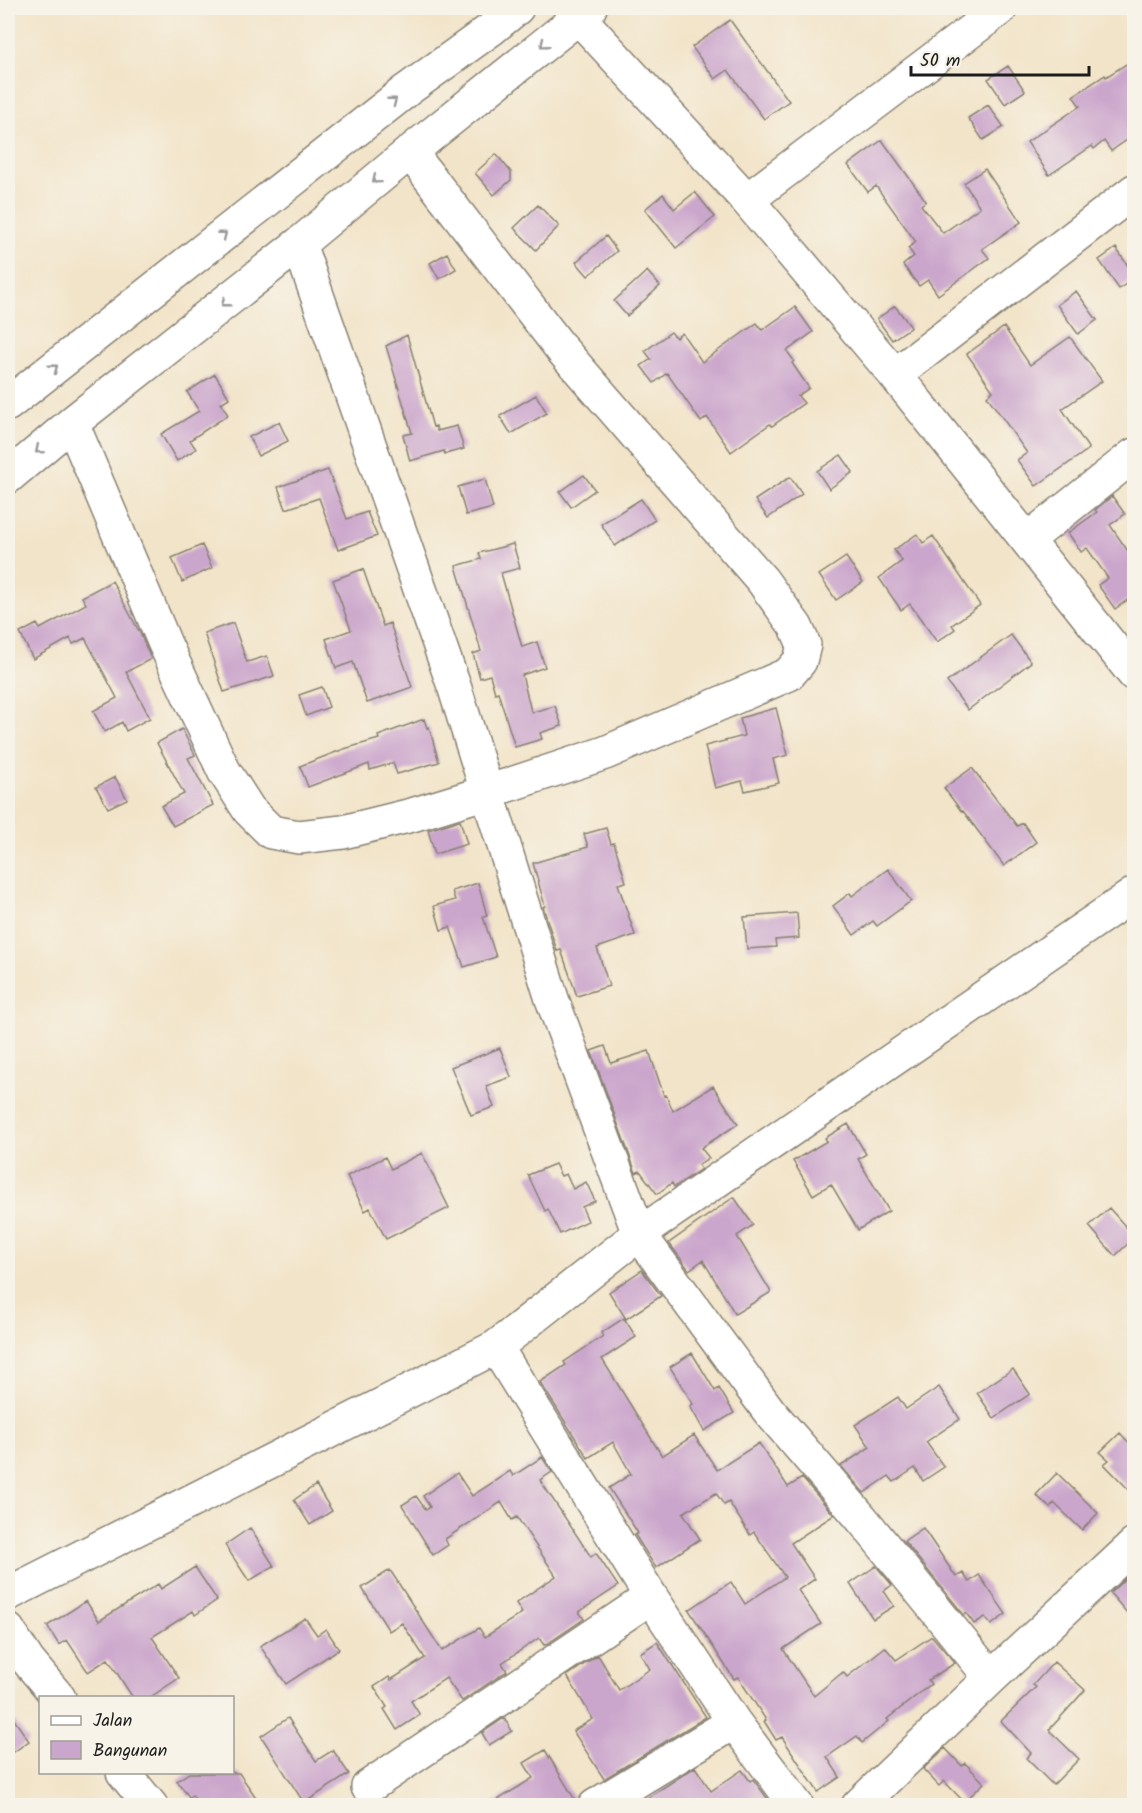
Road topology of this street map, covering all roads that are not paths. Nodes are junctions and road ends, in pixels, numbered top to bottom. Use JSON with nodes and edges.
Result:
{"nodes":[{"id":1,"x":517,"y":8,"type":"edge"},
{"id":2,"x":1001,"y":8,"type":"edge"},
{"id":3,"x":579,"y":10,"type":"edge"},
{"id":4,"x":410,"y":152,"type":"junction"},
{"id":5,"x":1134,"y":191,"type":"edge"},
{"id":6,"x":747,"y":200,"type":"junction"},
{"id":7,"x":299,"y":244,"type":"junction"},
{"id":8,"x":895,"y":375,"type":"junction"},
{"id":9,"x":8,"y":404,"type":"edge"},
{"id":10,"x":72,"y":423,"type":"junction"},
{"id":11,"x":1134,"y":455,"type":"edge"},
{"id":12,"x":8,"y":477,"type":"edge"},
{"id":13,"x":1027,"y":540,"type":"junction"},
{"id":14,"x":1134,"y":674,"type":"edge"},
{"id":15,"x":487,"y":792,"type":"junction"},
{"id":16,"x":1134,"y":894,"type":"edge"},
{"id":17,"x":639,"y":1234,"type":"junction"},
{"id":18,"x":496,"y":1347,"type":"junction"},
{"id":19,"x":1134,"y":1545,"type":"edge"},
{"id":20,"x":8,"y":1594,"type":"edge"},
{"id":21,"x":651,"y":1597,"type":"junction"},
{"id":22,"x":8,"y":1630,"type":"edge"},
{"id":23,"x":991,"y":1678,"type":"junction"},
{"id":24,"x":57,"y":1696,"type":"edge"},
{"id":25,"x":734,"y":1722,"type":"junction"},
{"id":26,"x":124,"y":1774,"type":"edge"},
{"id":27,"x":368,"y":1787,"type":"dead end"},
{"id":28,"x":151,"y":1806,"type":"edge"},
{"id":29,"x":595,"y":1806,"type":"edge"},
{"id":30,"x":797,"y":1806,"type":"edge"},
{"id":31,"x":858,"y":1806,"type":"edge"}],
"edges":[{"from":9,"to":1,"type":"street","one_way":true},
{"from":2,"to":6,"type":"street"},
{"from":3,"to":4,"type":"street","one_way":true},
{"from":3,"to":6,"type":"street"},
{"from":4,"to":7,"type":"street","one_way":true},
{"from":4,"to":15,"type":"street"},
{"from":5,"to":8,"type":"street"},
{"from":6,"to":8,"type":"street"},
{"from":7,"to":10,"type":"street","one_way":true},
{"from":7,"to":15,"type":"street"},
{"from":8,"to":13,"type":"street"},
{"from":10,"to":12,"type":"street","one_way":true},
{"from":10,"to":15,"type":"street"},
{"from":11,"to":13,"type":"street"},
{"from":13,"to":14,"type":"street"},
{"from":15,"to":17,"type":"street"},
{"from":16,"to":17,"type":"street"},
{"from":17,"to":18,"type":"street"},
{"from":17,"to":23,"type":"street"},
{"from":18,"to":20,"type":"street"},
{"from":18,"to":21,"type":"street"},
{"from":19,"to":23,"type":"street"},
{"from":21,"to":25,"type":"street"},
{"from":21,"to":27,"type":"street"},
{"from":22,"to":24,"type":"street"},
{"from":23,"to":31,"type":"street"},
{"from":25,"to":29,"type":"street"},
{"from":25,"to":30,"type":"street"},
{"from":26,"to":28,"type":"street"}]}
